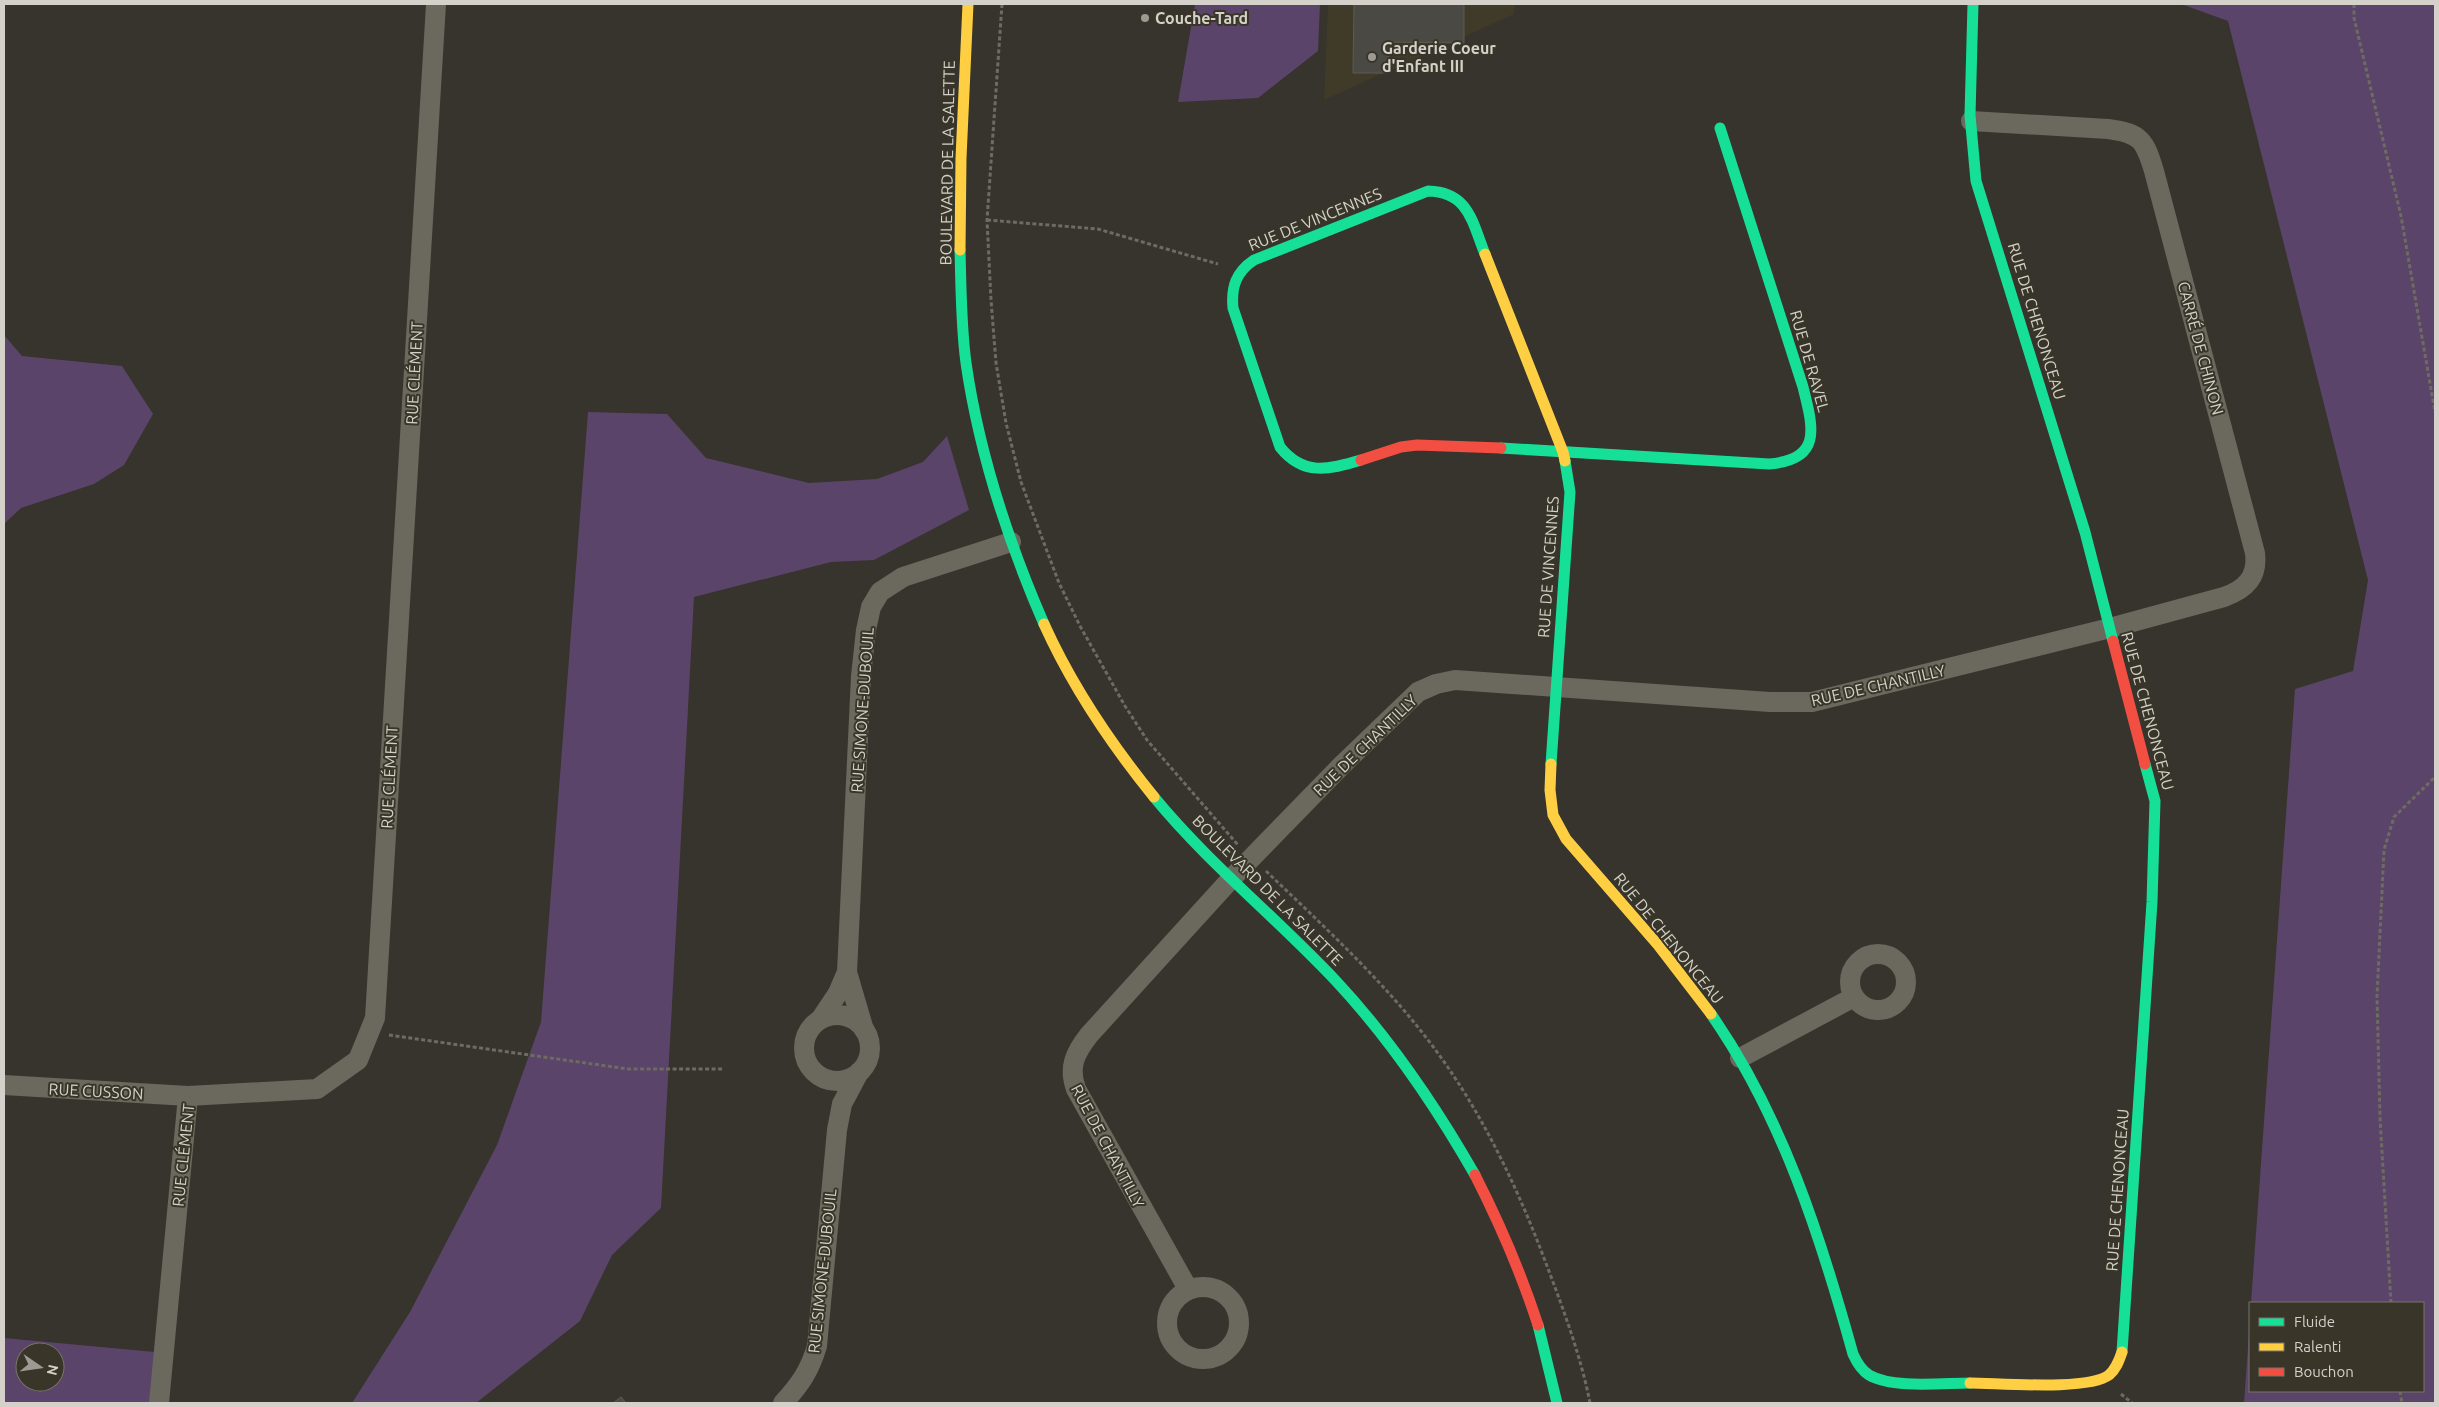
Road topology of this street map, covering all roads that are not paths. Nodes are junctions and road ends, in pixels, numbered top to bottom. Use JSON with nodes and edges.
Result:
{"nodes":[{"id":1,"x":436,"y":4,"type":"edge"},
{"id":2,"x":968,"y":4,"type":"edge"},
{"id":3,"x":1973,"y":4,"type":"edge"},
{"id":4,"x":1971,"y":121,"type":"junction"},
{"id":5,"x":1720,"y":128,"type":"dead end"},
{"id":6,"x":1563,"y":452,"type":"junction"},
{"id":7,"x":1011,"y":542,"type":"junction"},
{"id":8,"x":2110,"y":628,"type":"junction"},
{"id":9,"x":1554,"y":685,"type":"junction"},
{"id":10,"x":1230,"y":880,"type":"junction"},
{"id":11,"x":847,"y":972,"type":"junction"},
{"id":12,"x":1854,"y":997,"type":"dead end"},
{"id":13,"x":820,"y":1020,"type":"junction"},
{"id":14,"x":864,"y":1030,"type":"junction"},
{"id":15,"x":1740,"y":1058,"type":"junction"},
{"id":16,"x":859,"y":1072,"type":"junction"},
{"id":17,"x":819,"y":1076,"type":"junction"},
{"id":18,"x":4,"y":1086,"type":"edge"},
{"id":19,"x":188,"y":1096,"type":"junction"},
{"id":20,"x":837,"y":1130,"type":"junction"},
{"id":21,"x":1188,"y":1289,"type":"dead end"},
{"id":22,"x":159,"y":1403,"type":"edge"},
{"id":23,"x":783,"y":1403,"type":"edge"},
{"id":24,"x":1557,"y":1403,"type":"edge"}],
"edges":[{"from":1,"to":19,"type":"street","name":"RUE CLÉMENT"},
{"from":2,"to":7,"type":"street","name":"BOULEVARD DE LA SALETTE"},
{"from":3,"to":4,"type":"street","name":"RUE DE CHENONCEAU"},
{"from":4,"to":8,"type":"street","name":"RUE DE CHENONCEAU"},
{"from":4,"to":8,"type":"street","name":"CARRÉ DE CHINON"},
{"from":5,"to":6,"type":"street","name":"RUE DE RAVEL"},
{"from":6,"to":6,"type":"street","name":"RUE DE VINCENNES"},
{"from":6,"to":9,"type":"street","name":"RUE DE VINCENNES"},
{"from":7,"to":10,"type":"street","name":"BOULEVARD DE LA SALETTE"},
{"from":7,"to":11,"type":"street","name":"RUE SIMONE-DUBOUIL"},
{"from":8,"to":9,"type":"street","name":"RUE DE CHANTILLY"},
{"from":8,"to":15,"type":"street","name":"RUE DE CHENONCEAU"},
{"from":9,"to":10,"type":"street","name":"RUE DE CHANTILLY"},
{"from":9,"to":15,"type":"street","name":"RUE DE CHENONCEAU"},
{"from":10,"to":21,"type":"street","name":"RUE DE CHANTILLY"},
{"from":10,"to":24,"type":"street","name":"BOULEVARD DE LA SALETTE"},
{"from":11,"to":13,"type":"street","name":"RUE SIMONE-DUBOUIL"},
{"from":11,"to":14,"type":"street","name":"RUE SIMONE-DUBOUIL"},
{"from":12,"to":15,"type":"street"},
{"from":13,"to":14,"type":"street"},
{"from":13,"to":17,"type":"street","name":"RUE SIMONE-DUBOUIL"},
{"from":14,"to":16,"type":"street","name":"RUE SIMONE-DUBOUIL"},
{"from":16,"to":17,"type":"street"},
{"from":16,"to":20,"type":"street","name":"RUE SIMONE-DUBOUIL"},
{"from":17,"to":20,"type":"street","name":"RUE SIMONE-DUBOUIL"},
{"from":18,"to":19,"type":"street","name":"RUE CUSSON"},
{"from":19,"to":22,"type":"street","name":"RUE CLÉMENT"},
{"from":20,"to":23,"type":"street","name":"RUE SIMONE-DUBOUIL"}]}
